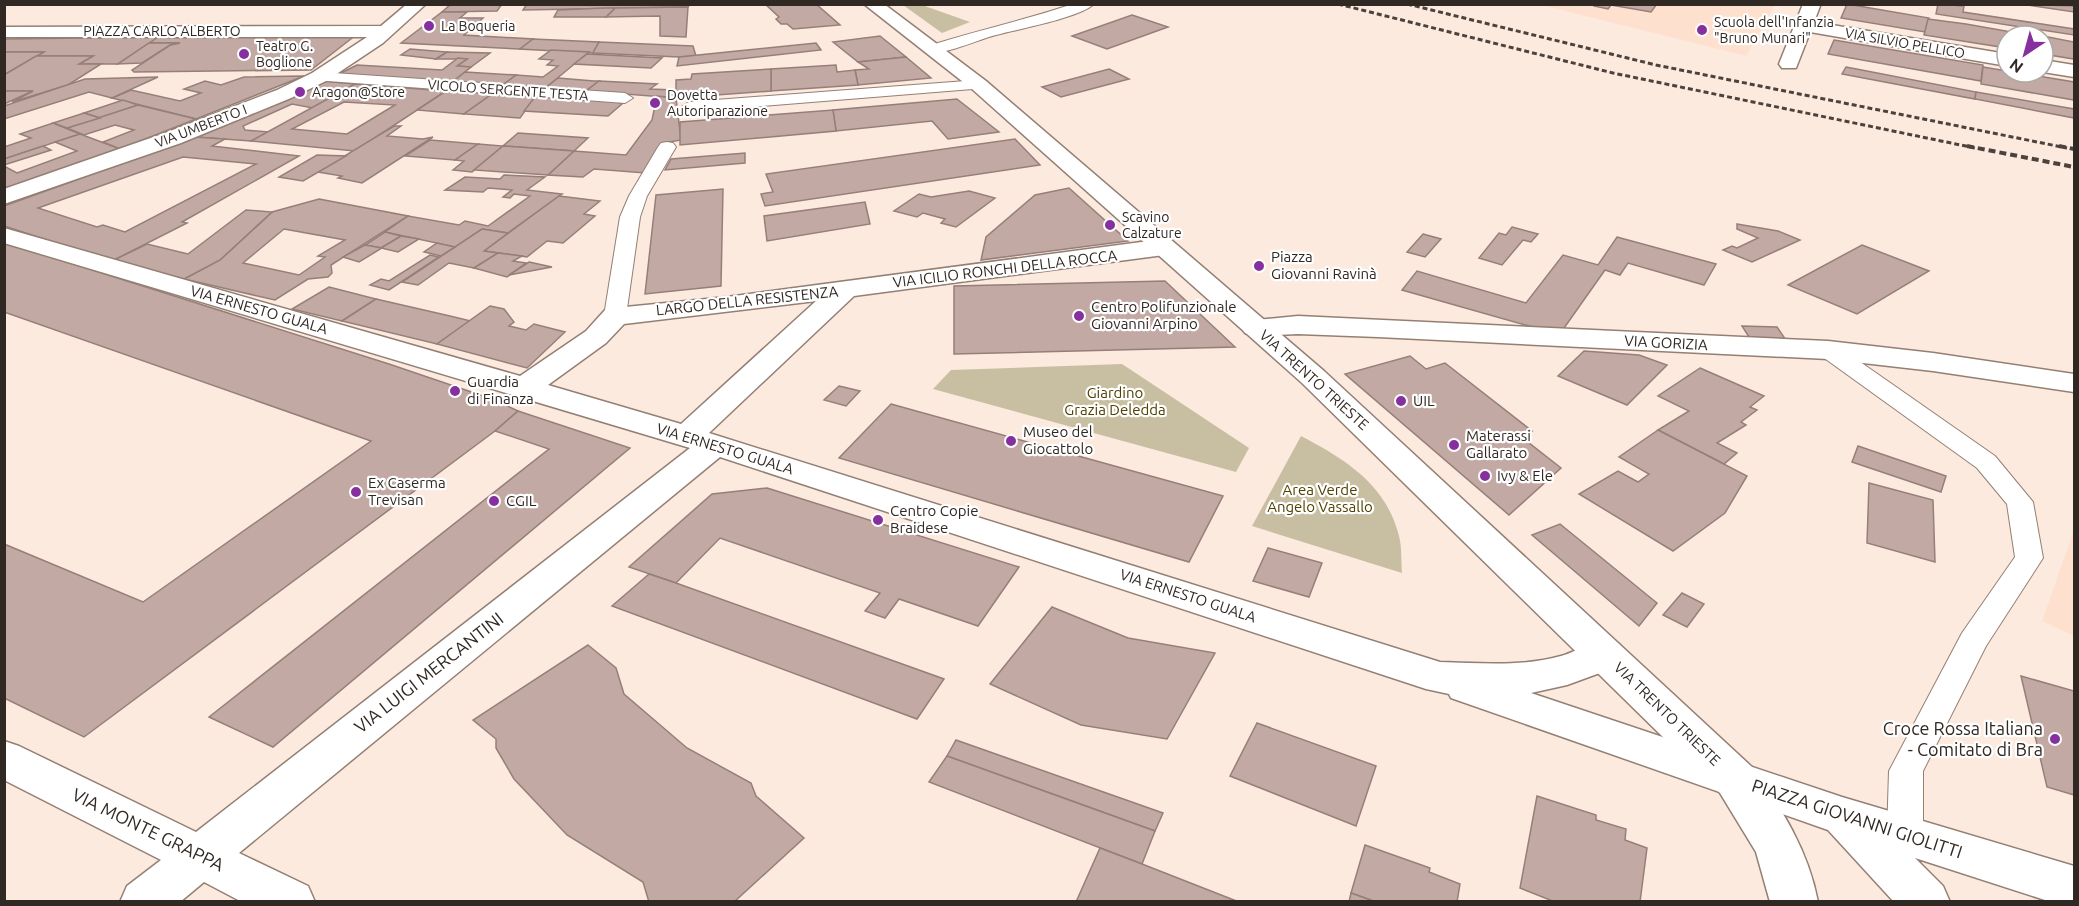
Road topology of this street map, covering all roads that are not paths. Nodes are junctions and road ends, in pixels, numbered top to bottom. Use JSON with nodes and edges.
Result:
{"nodes":[{"id":1,"x":418,"y":4,"type":"edge"},
{"id":2,"x":872,"y":4,"type":"edge"},
{"id":3,"x":1054,"y":4,"type":"edge"},
{"id":4,"x":1088,"y":4,"type":"edge"},
{"id":5,"x":1812,"y":4,"type":"edge"},
{"id":6,"x":1804,"y":26,"type":"junction"},
{"id":7,"x":386,"y":30,"type":"junction"},
{"id":8,"x":992,"y":31,"type":"junction"},
{"id":9,"x":4,"y":32,"type":"edge"},
{"id":10,"x":933,"y":49,"type":"junction"},
{"id":11,"x":1995,"y":58,"type":"edge"},
{"id":12,"x":1789,"y":64,"type":"dead end"},
{"id":13,"x":2055,"y":68,"type":"edge"},
{"id":14,"x":2074,"y":71,"type":"edge"},
{"id":15,"x":319,"y":77,"type":"junction"},
{"id":16,"x":979,"y":85,"type":"junction"},
{"id":17,"x":625,"y":98,"type":"dead end"},
{"id":18,"x":689,"y":106,"type":"dead end"},
{"id":19,"x":667,"y":147,"type":"dead end"},
{"id":20,"x":4,"y":197,"type":"edge"},
{"id":21,"x":4,"y":235,"type":"edge"},
{"id":22,"x":1164,"y":248,"type":"junction"},
{"id":23,"x":845,"y":290,"type":"junction"},
{"id":24,"x":615,"y":316,"type":"junction"},
{"id":25,"x":1255,"y":327,"type":"junction"},
{"id":26,"x":1828,"y":350,"type":"junction"},
{"id":27,"x":2074,"y":383,"type":"edge"},
{"id":28,"x":525,"y":387,"type":"junction"},
{"id":29,"x":700,"y":441,"type":"junction"},
{"id":30,"x":1605,"y":655,"type":"junction"},
{"id":31,"x":1440,"y":678,"type":"junction"},
{"id":32,"x":4,"y":759,"type":"edge"},
{"id":33,"x":1736,"y":780,"type":"junction"},
{"id":34,"x":1842,"y":816,"type":"junction"},
{"id":35,"x":1905,"y":836,"type":"junction"},
{"id":36,"x":200,"y":856,"type":"junction"},
{"id":37,"x":2074,"y":887,"type":"edge"},
{"id":38,"x":144,"y":902,"type":"edge"},
{"id":39,"x":291,"y":902,"type":"edge"},
{"id":40,"x":1794,"y":902,"type":"edge"},
{"id":41,"x":1926,"y":902,"type":"edge"}],
"edges":[{"from":1,"to":7,"type":"street"},
{"from":2,"to":10,"type":"street","name":"VIA TRENTO TRIESTE"},
{"from":3,"to":8,"type":"lane"},
{"from":4,"to":8,"type":"lane"},
{"from":5,"to":6,"type":"street"},
{"from":6,"to":11,"type":"street","name":"VIA SILVIO PELLICO"},
{"from":6,"to":12,"type":"street"},
{"from":7,"to":9,"type":"street","name":"PIAZZA CARLO ALBERTO"},
{"from":7,"to":15,"type":"street","name":"VIA UMBERTO I"},
{"from":8,"to":10,"type":"lane"},
{"from":10,"to":16,"type":"street","name":"VIA TRENTO TRIESTE"},
{"from":13,"to":14,"type":"street"},
{"from":15,"to":17,"type":"lane","name":"VICOLO SERGENTE TESTA"},
{"from":15,"to":20,"type":"street","name":"VIA UMBERTO I"},
{"from":16,"to":18,"type":"lane"},
{"from":16,"to":22,"type":"street","name":"VIA TRENTO TRIESTE"},
{"from":19,"to":24,"type":"lane"},
{"from":21,"to":28,"type":"street","name":"VIA ERNESTO GUALA"},
{"from":22,"to":23,"type":"street","name":"VIA ICILIO RONCHI DELLA ROCCA"},
{"from":22,"to":25,"type":"street","name":"VIA TRENTO TRIESTE"},
{"from":23,"to":24,"type":"street","name":"LARGO DELLA RESISTENZA"},
{"from":23,"to":29,"type":"street","name":"LARGO DELLA RESISTENZA"},
{"from":24,"to":28,"type":"street"},
{"from":25,"to":26,"type":"street","name":"VIA GORIZIA"},
{"from":25,"to":30,"type":"street","name":"VIA TRENTO TRIESTE"},
{"from":26,"to":27,"type":"street","name":"VIA GORIZIA"},
{"from":26,"to":35,"type":"lane"},
{"from":28,"to":29,"type":"street","name":"VIA ERNESTO GUALA"},
{"from":29,"to":31,"type":"street","name":"VIA ERNESTO GUALA"},
{"from":29,"to":36,"type":"street","name":"VIA LUIGI MERCANTINI"},
{"from":30,"to":31,"type":"street","name":"VIA ERNESTO GUALA"},
{"from":30,"to":33,"type":"street","name":"VIA TRENTO TRIESTE"},
{"from":31,"to":33,"type":"street","name":"VIA ERNESTO GUALA"},
{"from":32,"to":36,"type":"street","name":"VIA MONTE GRAPPA"},
{"from":33,"to":34,"type":"street","name":"PIAZZA GIOVANNI GIOLITTI"},
{"from":33,"to":40,"type":"street","name":"PIAZZA GIOVANNI GIOLITTI"},
{"from":34,"to":35,"type":"street","name":"PIAZZA GIOVANNI GIOLITTI"},
{"from":34,"to":41,"type":"street"},
{"from":35,"to":37,"type":"street","name":"PIAZZA GIOVANNI GIOLITTI"},
{"from":36,"to":38,"type":"street","name":"VIA LUIGI MERCANTINI"},
{"from":36,"to":39,"type":"street","name":"VIA MONTE GRAPPA"}]}
